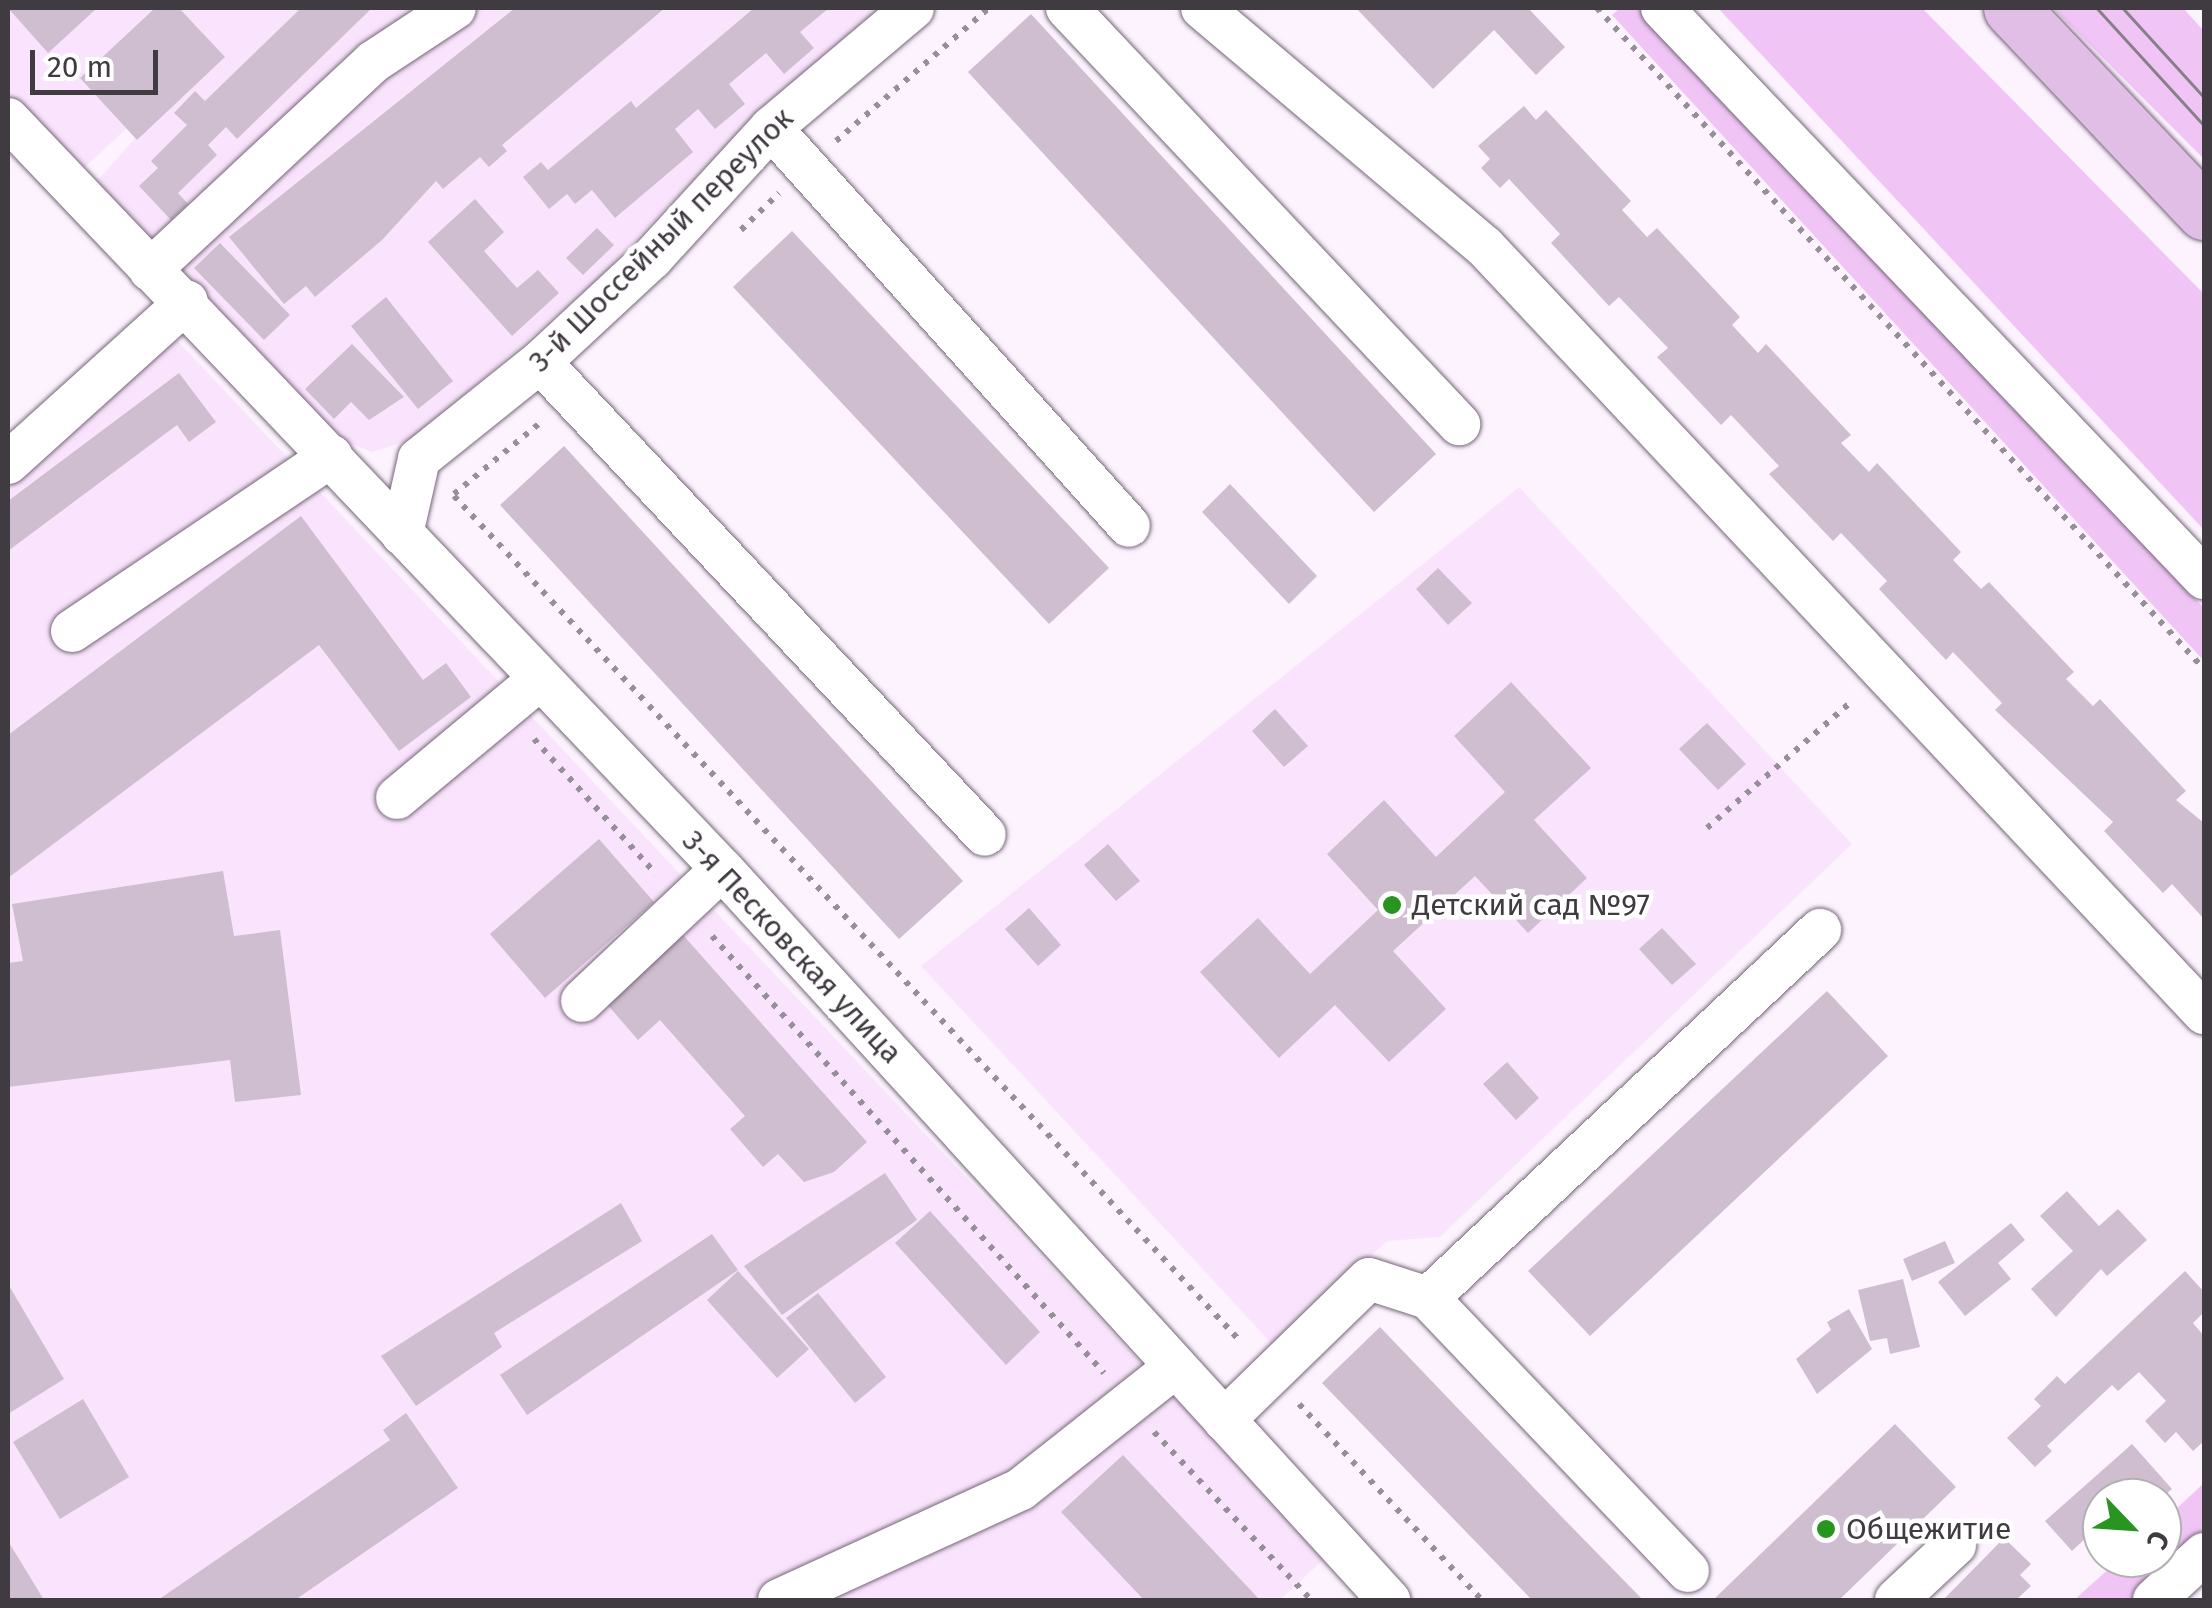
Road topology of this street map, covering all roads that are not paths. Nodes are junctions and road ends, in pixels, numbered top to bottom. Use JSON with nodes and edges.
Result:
{"nodes":[{"id":1,"x":455,"y":8,"type":"edge"},
{"id":2,"x":913,"y":8,"type":"edge"},
{"id":3,"x":1067,"y":8,"type":"edge"},
{"id":4,"x":1202,"y":8,"type":"edge"},
{"id":5,"x":1662,"y":8,"type":"edge"},
{"id":6,"x":2010,"y":8,"type":"edge"},
{"id":7,"x":8,"y":119,"type":"edge"},
{"id":8,"x":771,"y":128,"type":"junction"},
{"id":9,"x":2204,"y":212,"type":"edge"},
{"id":10,"x":150,"y":270,"type":"junction"},
{"id":11,"x":187,"y":302,"type":"junction"},
{"id":12,"x":540,"y":362,"type":"junction"},
{"id":13,"x":1459,"y":424,"type":"dead end"},
{"id":14,"x":331,"y":456,"type":"junction"},
{"id":15,"x":8,"y":462,"type":"edge"},
{"id":16,"x":1129,"y":526,"type":"dead end"},
{"id":17,"x":402,"y":534,"type":"junction"},
{"id":18,"x":2204,"y":578,"type":"edge"},
{"id":19,"x":72,"y":631,"type":"dead end"},
{"id":20,"x":540,"y":678,"type":"junction"},
{"id":21,"x":397,"y":798,"type":"dead end"},
{"id":22,"x":985,"y":835,"type":"dead end"},
{"id":23,"x":722,"y":869,"type":"junction"},
{"id":24,"x":1820,"y":930,"type":"dead end"},
{"id":25,"x":582,"y":1001,"type":"dead end"},
{"id":26,"x":2204,"y":1013,"type":"edge"},
{"id":27,"x":1428,"y":1298,"type":"junction"},
{"id":28,"x":1175,"y":1367,"type":"junction"},
{"id":29,"x":1224,"y":1420,"type":"junction"},
{"id":30,"x":1954,"y":1545,"type":"dead end"},
{"id":31,"x":2204,"y":1554,"type":"edge"},
{"id":32,"x":1688,"y":1571,"type":"dead end"},
{"id":33,"x":779,"y":1600,"type":"edge"},
{"id":34,"x":1389,"y":1600,"type":"edge"},
{"id":35,"x":1896,"y":1600,"type":"edge"},
{"id":36,"x":2154,"y":1600,"type":"edge"}],
"edges":[{"from":1,"to":10,"type":"street"},
{"from":2,"to":8,"type":"street","name":"3-й Шоссейный переулок"},
{"from":3,"to":13,"type":"street"},
{"from":4,"to":26,"type":"street"},
{"from":5,"to":18,"type":"street"},
{"from":6,"to":9,"type":"main road"},
{"from":7,"to":10,"type":"street","name":"3-я Песковская улица"},
{"from":8,"to":12,"type":"street","name":"3-й Шоссейный переулок"},
{"from":8,"to":16,"type":"street"},
{"from":10,"to":11,"type":"street","name":"3-я Песковская улица"},
{"from":11,"to":14,"type":"street","name":"3-я Песковская улица"},
{"from":11,"to":15,"type":"street"},
{"from":12,"to":17,"type":"street","name":"3-й Шоссейный переулок"},
{"from":12,"to":22,"type":"street"},
{"from":14,"to":17,"type":"street","name":"3-я Песковская улица"},
{"from":14,"to":19,"type":"street"},
{"from":17,"to":20,"type":"street","name":"3-я Песковская улица"},
{"from":20,"to":21,"type":"street"},
{"from":20,"to":23,"type":"street","name":"3-я Песковская улица"},
{"from":23,"to":25,"type":"street"},
{"from":23,"to":28,"type":"street","name":"3-я Песковская улица"},
{"from":24,"to":27,"type":"street"},
{"from":27,"to":29,"type":"street"},
{"from":27,"to":32,"type":"street"},
{"from":28,"to":29,"type":"street","name":"3-я Песковская улица"},
{"from":28,"to":33,"type":"street"},
{"from":29,"to":34,"type":"street","name":"3-я Песковская улица"},
{"from":30,"to":35,"type":"street"},
{"from":31,"to":36,"type":"street"}]}
